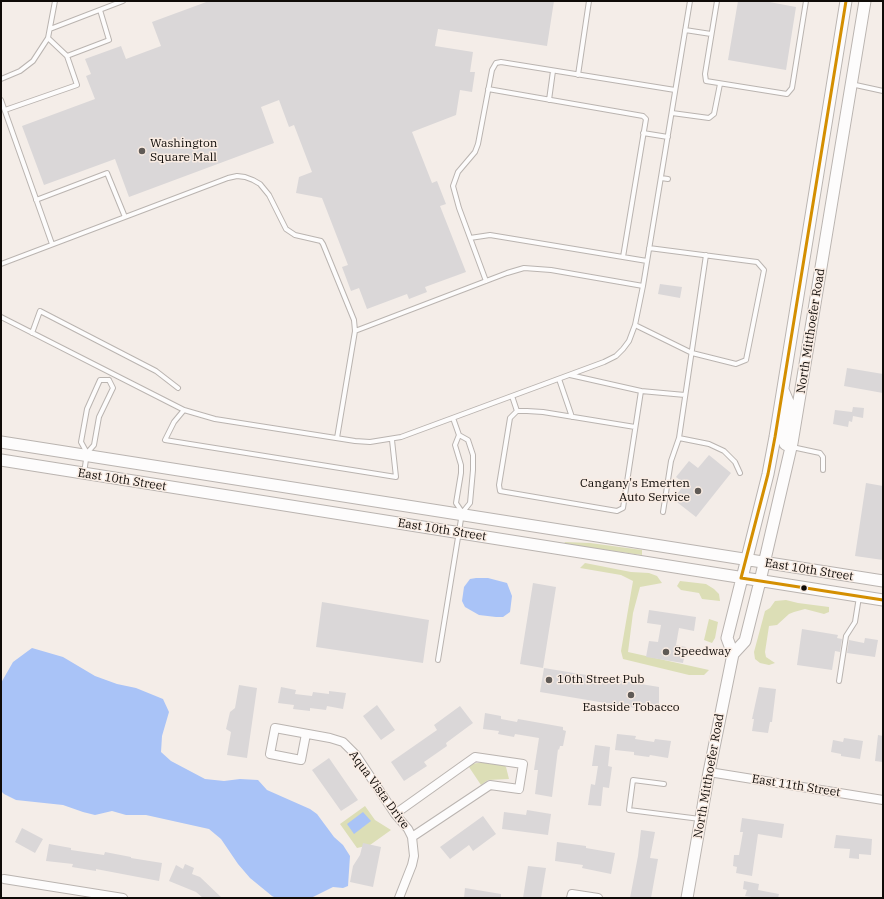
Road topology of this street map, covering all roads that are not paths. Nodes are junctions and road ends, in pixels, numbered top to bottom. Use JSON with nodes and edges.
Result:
{"nodes":[{"id":1,"x":55,"y":1,"type":"edge"},
{"id":2,"x":123,"y":1,"type":"edge"},
{"id":3,"x":589,"y":1,"type":"edge"},
{"id":4,"x":690,"y":1,"type":"edge"},
{"id":5,"x":717,"y":1,"type":"edge"},
{"id":6,"x":806,"y":1,"type":"edge"},
{"id":7,"x":846,"y":1,"type":"edge"},
{"id":8,"x":865,"y":1,"type":"edge"},
{"id":9,"x":100,"y":10,"type":"junction"},
{"id":10,"x":50,"y":29,"type":"junction"},
{"id":11,"x":685,"y":30,"type":"junction"},
{"id":12,"x":711,"y":34,"type":"junction"},
{"id":13,"x":48,"y":38,"type":"junction"},
{"id":14,"x":67,"y":56,"type":"junction"},
{"id":15,"x":553,"y":71,"type":"junction"},
{"id":16,"x":578,"y":75,"type":"junction"},
{"id":17,"x":1,"y":79,"type":"edge"},
{"id":18,"x":720,"y":84,"type":"junction"},
{"id":19,"x":851,"y":84,"type":"junction"},
{"id":20,"x":488,"y":89,"type":"junction"},
{"id":21,"x":675,"y":90,"type":"junction"},
{"id":22,"x":883,"y":90,"type":"edge"},
{"id":23,"x":1,"y":100,"type":"edge"},
{"id":24,"x":549,"y":100,"type":"junction"},
{"id":25,"x":4,"y":110,"type":"junction"},
{"id":26,"x":672,"y":113,"type":"junction"},
{"id":27,"x":644,"y":133,"type":"junction"},
{"id":28,"x":668,"y":137,"type":"junction"},
{"id":29,"x":661,"y":178,"type":"junction"},
{"id":30,"x":668,"y":179,"type":"dead end"},
{"id":31,"x":36,"y":200,"type":"junction"},
{"id":32,"x":125,"y":217,"type":"junction"},
{"id":33,"x":470,"y":238,"type":"junction"},
{"id":34,"x":52,"y":244,"type":"junction"},
{"id":35,"x":649,"y":248,"type":"junction"},
{"id":36,"x":706,"y":255,"type":"junction"},
{"id":37,"x":623,"y":257,"type":"junction"},
{"id":38,"x":647,"y":261,"type":"junction"},
{"id":39,"x":1,"y":264,"type":"edge"},
{"id":40,"x":486,"y":281,"type":"junction"},
{"id":41,"x":643,"y":286,"type":"junction"},
{"id":42,"x":1,"y":317,"type":"edge"},
{"id":43,"x":635,"y":325,"type":"junction"},
{"id":44,"x":355,"y":331,"type":"junction"},
{"id":45,"x":32,"y":334,"type":"junction"},
{"id":46,"x":692,"y":353,"type":"junction"},
{"id":47,"x":112,"y":374,"type":"junction"},
{"id":48,"x":570,"y":374,"type":"junction"},
{"id":49,"x":559,"y":378,"type":"junction"},
{"id":50,"x":109,"y":380,"type":"junction"},
{"id":51,"x":178,"y":388,"type":"dead end"},
{"id":52,"x":783,"y":390,"type":"junction"},
{"id":53,"x":641,"y":391,"type":"junction"},
{"id":54,"x":685,"y":395,"type":"junction"},
{"id":55,"x":512,"y":396,"type":"junction"},
{"id":56,"x":184,"y":410,"type":"junction"},
{"id":57,"x":517,"y":411,"type":"junction"},
{"id":58,"x":572,"y":417,"type":"junction"},
{"id":59,"x":453,"y":418,"type":"junction"},
{"id":60,"x":635,"y":427,"type":"junction"},
{"id":61,"x":459,"y":435,"type":"junction"},
{"id":62,"x":337,"y":438,"type":"junction"},
{"id":63,"x":679,"y":438,"type":"junction"},
{"id":64,"x":392,"y":440,"type":"junction"},
{"id":65,"x":1,"y":442,"type":"edge"},
{"id":66,"x":791,"y":447,"type":"junction"},
{"id":67,"x":86,"y":454,"type":"junction"},
{"id":68,"x":1,"y":460,"type":"edge"},
{"id":69,"x":823,"y":470,"type":"dead end"},
{"id":70,"x":84,"y":473,"type":"junction"},
{"id":71,"x":740,"y":473,"type":"dead end"},
{"id":72,"x":663,"y":512,"type":"dead end"},
{"id":73,"x":462,"y":514,"type":"junction"},
{"id":74,"x":458,"y":533,"type":"junction"},
{"id":75,"x":746,"y":560,"type":"junction"},
{"id":76,"x":764,"y":563,"type":"junction"},
{"id":77,"x":741,"y":578,"type":"junction"},
{"id":78,"x":760,"y":581,"type":"junction"},
{"id":79,"x":883,"y":581,"type":"edge"},
{"id":80,"x":859,"y":596,"type":"junction"},
{"id":81,"x":883,"y":600,"type":"edge"},
{"id":82,"x":732,"y":654,"type":"junction"},
{"id":83,"x":438,"y":660,"type":"dead end"},
{"id":84,"x":839,"y":681,"type":"dead end"},
{"id":85,"x":306,"y":734,"type":"junction"},
{"id":86,"x":709,"y":772,"type":"junction"},
{"id":87,"x":664,"y":784,"type":"dead end"},
{"id":88,"x":883,"y":800,"type":"edge"},
{"id":89,"x":395,"y":814,"type":"junction"},
{"id":90,"x":701,"y":819,"type":"junction"},
{"id":91,"x":412,"y":837,"type":"junction"},
{"id":92,"x":4,"y":879,"type":"dead end"},
{"id":93,"x":123,"y":898,"type":"edge"},
{"id":94,"x":400,"y":898,"type":"edge"},
{"id":95,"x":572,"y":898,"type":"edge"},
{"id":96,"x":598,"y":898,"type":"edge"},
{"id":97,"x":687,"y":898,"type":"edge"}],
"edges":[{"from":1,"to":10,"type":"lane"},
{"from":2,"to":9,"type":"lane"},
{"from":3,"to":16,"type":"lane"},
{"from":4,"to":11,"type":"lane"},
{"from":5,"to":12,"type":"lane"},
{"from":6,"to":18,"type":"lane"},
{"from":7,"to":52,"type":"main road","name":"North Mitthoefer Road"},
{"from":8,"to":19,"type":"main road","name":"North Mitthoefer Road"},
{"from":9,"to":10,"type":"lane"},
{"from":9,"to":14,"type":"lane"},
{"from":10,"to":13,"type":"lane"},
{"from":11,"to":12,"type":"lane"},
{"from":11,"to":21,"type":"lane"},
{"from":12,"to":18,"type":"lane"},
{"from":13,"to":14,"type":"lane"},
{"from":13,"to":17,"type":"lane"},
{"from":14,"to":25,"type":"lane"},
{"from":15,"to":16,"type":"lane"},
{"from":15,"to":20,"type":"lane"},
{"from":15,"to":24,"type":"lane"},
{"from":16,"to":21,"type":"lane"},
{"from":18,"to":26,"type":"lane"},
{"from":19,"to":22,"type":"lane"},
{"from":19,"to":66,"type":"main road","name":"North Mitthoefer Road"},
{"from":20,"to":24,"type":"lane"},
{"from":20,"to":33,"type":"lane"},
{"from":21,"to":26,"type":"lane"},
{"from":23,"to":25,"type":"lane"},
{"from":24,"to":27,"type":"lane"},
{"from":25,"to":31,"type":"lane"},
{"from":26,"to":28,"type":"lane"},
{"from":27,"to":28,"type":"lane"},
{"from":27,"to":37,"type":"lane"},
{"from":28,"to":29,"type":"lane"},
{"from":29,"to":30,"type":"lane"},
{"from":29,"to":35,"type":"lane"},
{"from":31,"to":32,"type":"lane"},
{"from":31,"to":34,"type":"lane"},
{"from":32,"to":34,"type":"lane"},
{"from":32,"to":44,"type":"lane"},
{"from":33,"to":37,"type":"lane"},
{"from":33,"to":40,"type":"lane"},
{"from":34,"to":39,"type":"lane"},
{"from":35,"to":36,"type":"lane"},
{"from":35,"to":38,"type":"lane"},
{"from":36,"to":46,"type":"lane"},
{"from":36,"to":46,"type":"lane"},
{"from":37,"to":38,"type":"lane"},
{"from":38,"to":41,"type":"lane"},
{"from":40,"to":41,"type":"lane"},
{"from":40,"to":44,"type":"lane"},
{"from":41,"to":43,"type":"lane"},
{"from":42,"to":45,"type":"lane"},
{"from":43,"to":46,"type":"lane"},
{"from":43,"to":48,"type":"lane"},
{"from":44,"to":62,"type":"lane"},
{"from":45,"to":47,"type":"lane"},
{"from":45,"to":51,"type":"lane"},
{"from":46,"to":54,"type":"lane"},
{"from":47,"to":50,"type":"lane"},
{"from":47,"to":56,"type":"lane"},
{"from":48,"to":49,"type":"lane"},
{"from":48,"to":53,"type":"lane"},
{"from":49,"to":55,"type":"lane"},
{"from":49,"to":58,"type":"lane"},
{"from":50,"to":67,"type":"lane"},
{"from":50,"to":67,"type":"lane"},
{"from":52,"to":66,"type":"main road"},
{"from":52,"to":75,"type":"main road","name":"North Mitthoefer Road"},
{"from":53,"to":54,"type":"lane"},
{"from":53,"to":60,"type":"lane"},
{"from":54,"to":63,"type":"lane"},
{"from":55,"to":57,"type":"lane"},
{"from":55,"to":59,"type":"lane"},
{"from":56,"to":62,"type":"lane"},
{"from":56,"to":64,"type":"lane"},
{"from":57,"to":58,"type":"lane"},
{"from":57,"to":60,"type":"lane"},
{"from":58,"to":60,"type":"lane"},
{"from":59,"to":61,"type":"lane"},
{"from":59,"to":64,"type":"lane"},
{"from":61,"to":73,"type":"lane"},
{"from":61,"to":73,"type":"lane"},
{"from":62,"to":64,"type":"lane"},
{"from":63,"to":71,"type":"lane"},
{"from":63,"to":72,"type":"lane"},
{"from":65,"to":67,"type":"main road","name":"East 10th Street"},
{"from":66,"to":69,"type":"lane"},
{"from":66,"to":76,"type":"main road","name":"North Mitthoefer Road"},
{"from":67,"to":70,"type":"lane"},
{"from":67,"to":73,"type":"main road","name":"East 10th Street"},
{"from":68,"to":70,"type":"main road","name":"East 10th Street"},
{"from":70,"to":74,"type":"main road","name":"East 10th Street"},
{"from":73,"to":74,"type":"lane"},
{"from":73,"to":75,"type":"main road","name":"East 10th Street"},
{"from":74,"to":77,"type":"main road","name":"East 10th Street"},
{"from":74,"to":83,"type":"lane"},
{"from":75,"to":76,"type":"main road","name":"East 10th Street"},
{"from":75,"to":77,"type":"main road","name":"North Mitthoefer Road"},
{"from":76,"to":78,"type":"main road","name":"North Mitthoefer Road"},
{"from":76,"to":79,"type":"main road","name":"East 10th Street"},
{"from":77,"to":78,"type":"main road","name":"East 10th Street"},
{"from":77,"to":82,"type":"main road","name":"North Mitthoefer Road"},
{"from":78,"to":80,"type":"main road","name":"East 10th Street"},
{"from":78,"to":82,"type":"main road","name":"North Mitthoefer Road"},
{"from":80,"to":81,"type":"main road","name":"East 10th Street"},
{"from":80,"to":84,"type":"lane"},
{"from":82,"to":86,"type":"main road","name":"North Mitthoefer Road"},
{"from":85,"to":85,"type":"street","name":"Aqua Vista Drive"},
{"from":85,"to":89,"type":"street","name":"Aqua Vista Drive"},
{"from":86,"to":88,"type":"street","name":"East 11th Street"},
{"from":86,"to":90,"type":"main road","name":"North Mitthoefer Road"},
{"from":87,"to":90,"type":"lane"},
{"from":89,"to":91,"type":"street","name":"Aqua Vista Drive"},
{"from":89,"to":91,"type":"street"},
{"from":90,"to":97,"type":"main road","name":"North Mitthoefer Road"},
{"from":91,"to":94,"type":"street","name":"Aqua Vista Drive"},
{"from":92,"to":93,"type":"street"},
{"from":95,"to":96,"type":"street"}]}
